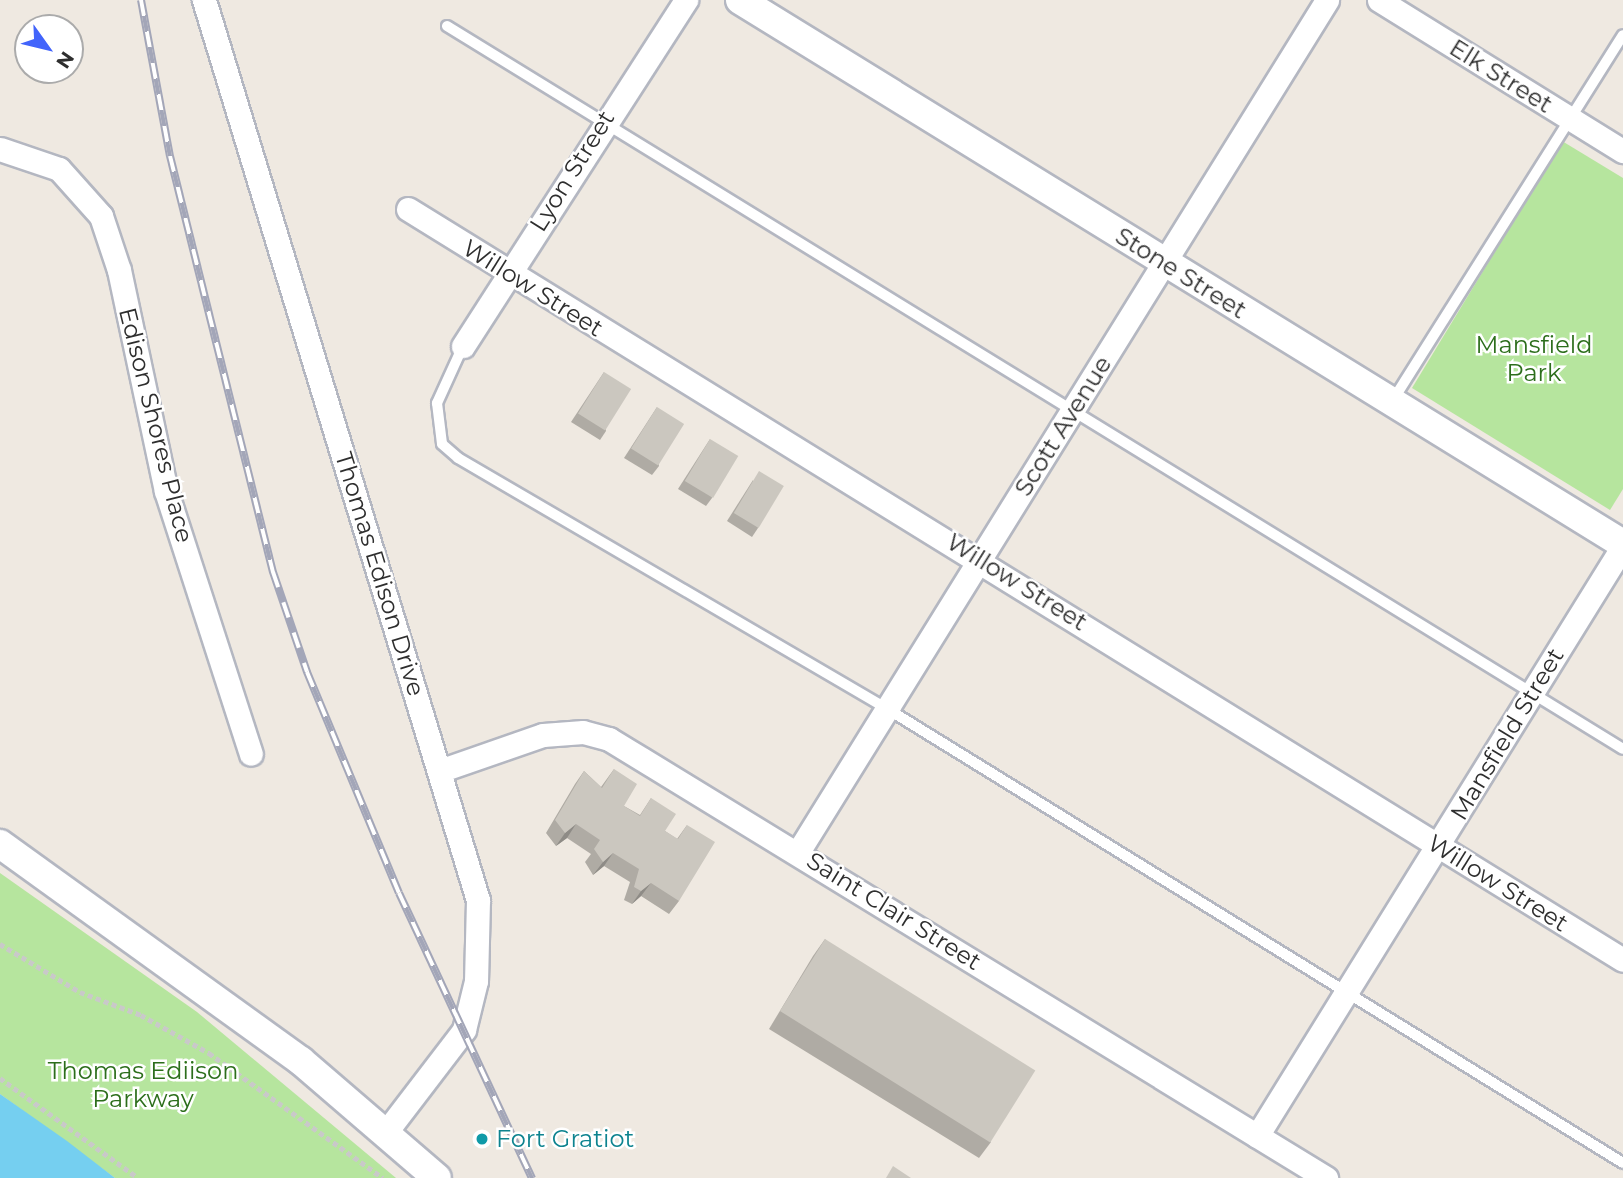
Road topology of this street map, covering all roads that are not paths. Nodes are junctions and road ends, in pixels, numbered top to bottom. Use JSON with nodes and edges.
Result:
{"nodes":[{"id":1,"x":204,"y":0,"type":"edge"},
{"id":2,"x":686,"y":0,"type":"edge"},
{"id":3,"x":740,"y":0,"type":"edge"},
{"id":4,"x":1327,"y":0,"type":"edge"},
{"id":5,"x":1379,"y":0,"type":"edge"},
{"id":6,"x":447,"y":26,"type":"dead end"},
{"id":7,"x":1623,"y":36,"type":"edge"},
{"id":8,"x":1571,"y":119,"type":"junction"},
{"id":9,"x":602,"y":121,"type":"junction"},
{"id":10,"x":0,"y":149,"type":"edge"},
{"id":11,"x":1623,"y":151,"type":"edge"},
{"id":12,"x":408,"y":209,"type":"dead end"},
{"id":13,"x":1165,"y":262,"type":"junction"},
{"id":14,"x":507,"y":274,"type":"junction"},
{"id":15,"x":463,"y":346,"type":"joint"},
{"id":16,"x":1391,"y":404,"type":"junction"},
{"id":17,"x":1074,"y":407,"type":"junction"},
{"id":18,"x":1623,"y":545,"type":"edge"},
{"id":19,"x":981,"y":558,"type":"junction"},
{"id":20,"x":1531,"y":692,"type":"junction"},
{"id":21,"x":886,"y":708,"type":"junction"},
{"id":22,"x":1623,"y":749,"type":"edge"},
{"id":23,"x":251,"y":754,"type":"dead end"},
{"id":24,"x":442,"y":770,"type":"junction"},
{"id":25,"x":0,"y":844,"type":"edge"},
{"id":26,"x":1438,"y":846,"type":"junction"},
{"id":27,"x":798,"y":852,"type":"junction"},
{"id":28,"x":1623,"y":960,"type":"edge"},
{"id":29,"x":1349,"y":989,"type":"junction"},
{"id":30,"x":386,"y":1132,"type":"junction"},
{"id":31,"x":1258,"y":1136,"type":"junction"},
{"id":32,"x":1623,"y":1163,"type":"edge"},
{"id":33,"x":437,"y":1178,"type":"edge"},
{"id":34,"x":1326,"y":1178,"type":"edge"}],
"edges":[{"from":1,"to":24,"type":"street","name":"Thomas Edison Drive"},
{"from":2,"to":9,"type":"street","name":"Lyon Street"},
{"from":3,"to":13,"type":"street","name":"Stone Street"},
{"from":4,"to":13,"type":"street","name":"Scott Avenue"},
{"from":5,"to":8,"type":"street","name":"Elk Street"},
{"from":6,"to":9,"type":"lane"},
{"from":7,"to":8,"type":"lane"},
{"from":8,"to":11,"type":"street","name":"Elk Street"},
{"from":8,"to":16,"type":"lane"},
{"from":9,"to":14,"type":"street","name":"Lyon Street"},
{"from":9,"to":17,"type":"lane"},
{"from":10,"to":23,"type":"street","name":"Edison Shores Place"},
{"from":12,"to":14,"type":"street","name":"Willow Street"},
{"from":13,"to":16,"type":"street","name":"Stone Street"},
{"from":13,"to":17,"type":"street","name":"Scott Avenue"},
{"from":14,"to":15,"type":"street","name":"Lyon Street"},
{"from":14,"to":19,"type":"street","name":"Willow Street"},
{"from":15,"to":21,"type":"lane"},
{"from":16,"to":18,"type":"street","name":"Stone Street"},
{"from":17,"to":19,"type":"street","name":"Scott Avenue"},
{"from":17,"to":20,"type":"lane"},
{"from":18,"to":20,"type":"street","name":"Mansfield Street"},
{"from":19,"to":21,"type":"street","name":"Scott Avenue"},
{"from":19,"to":26,"type":"street","name":"Willow Street"},
{"from":20,"to":22,"type":"lane"},
{"from":20,"to":26,"type":"street","name":"Mansfield Street"},
{"from":21,"to":27,"type":"street","name":"Scott Avenue"},
{"from":21,"to":29,"type":"lane"},
{"from":24,"to":27,"type":"street","name":"Saint Clair Street"},
{"from":24,"to":30,"type":"street","name":"Thomas Edison Drive"},
{"from":25,"to":30,"type":"street"},
{"from":26,"to":28,"type":"street","name":"Willow Street"},
{"from":26,"to":29,"type":"street","name":"Mansfield Street"},
{"from":27,"to":31,"type":"street","name":"Saint Clair Street"},
{"from":29,"to":31,"type":"street","name":"Mansfield Street"},
{"from":29,"to":32,"type":"lane"},
{"from":30,"to":33,"type":"street"},
{"from":31,"to":34,"type":"street","name":"Saint Clair Street"}]}
